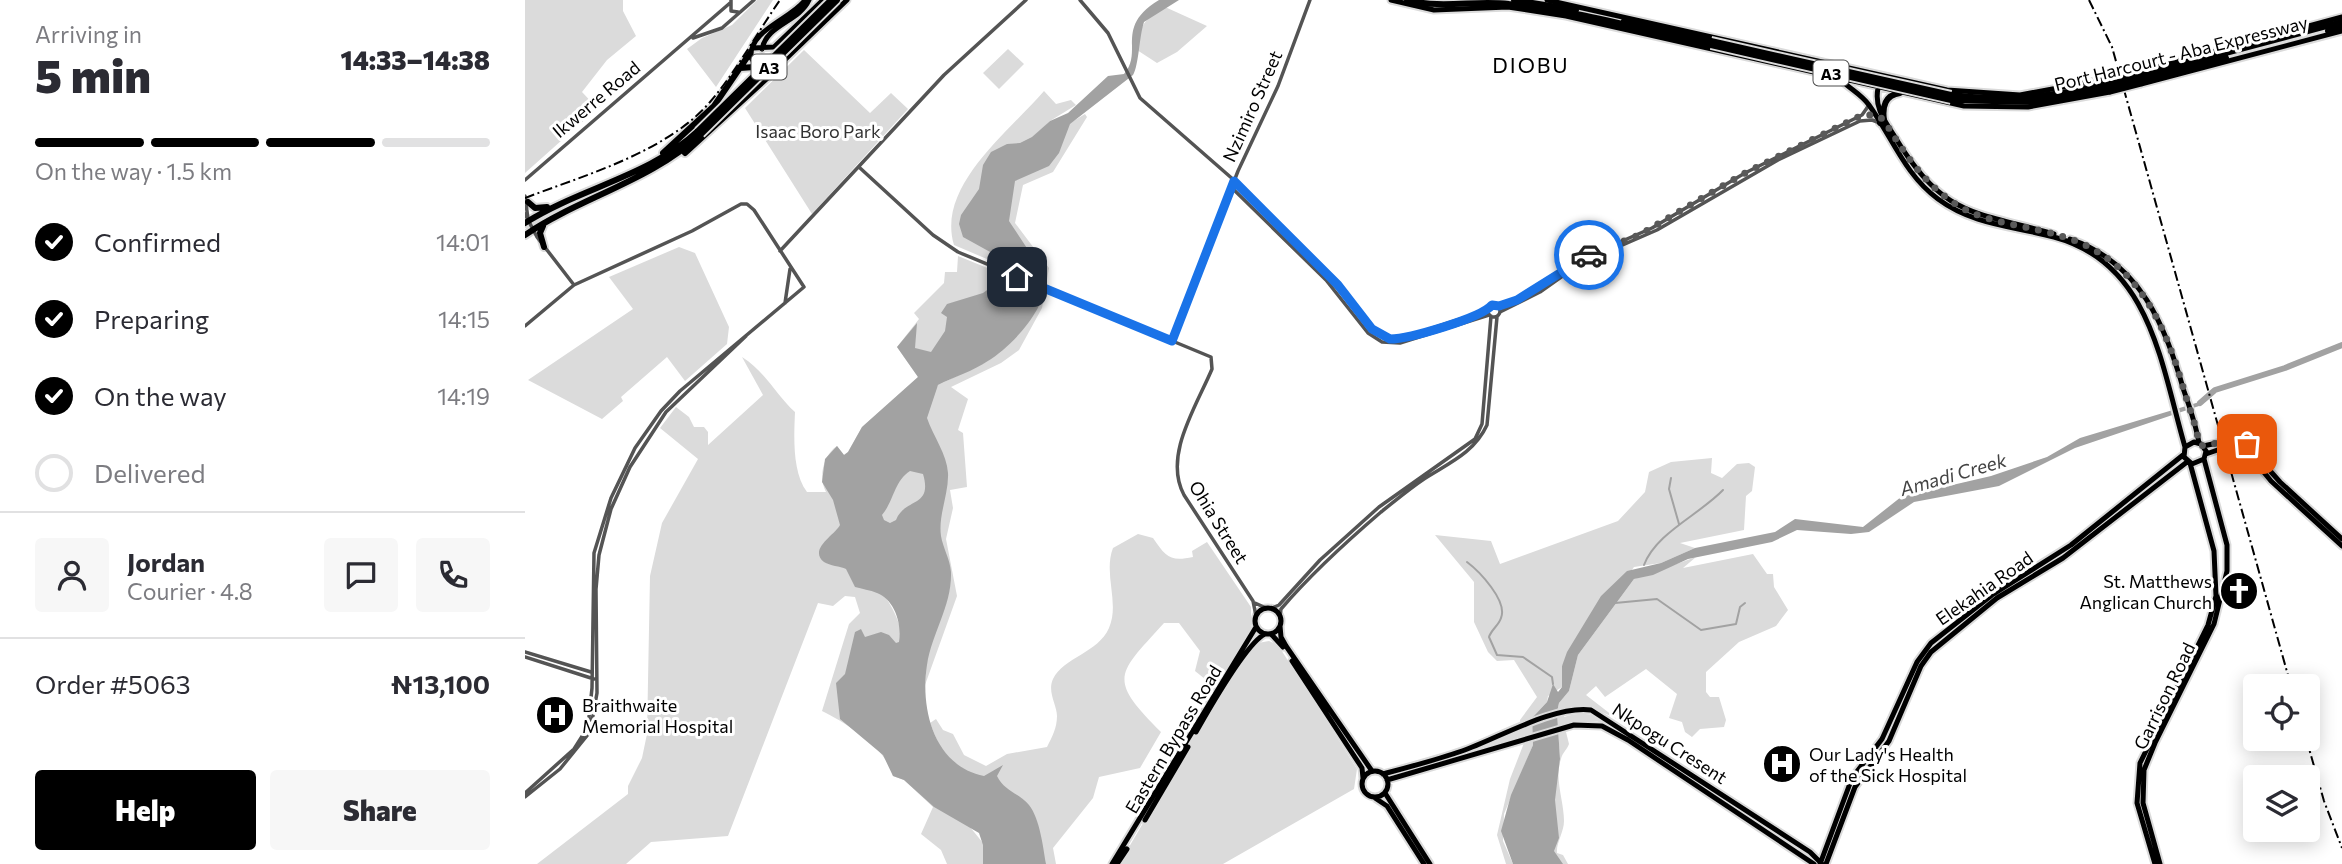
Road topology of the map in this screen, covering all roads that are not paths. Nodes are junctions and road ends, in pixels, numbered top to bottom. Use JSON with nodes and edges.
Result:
{"nodes":[{"id":1,"x":752,"y":0,"type":"edge"},
{"id":2,"x":807,"y":0,"type":"edge"},
{"id":3,"x":823,"y":0,"type":"edge"},
{"id":4,"x":831,"y":0,"type":"edge"},
{"id":5,"x":837,"y":0,"type":"edge"},
{"id":6,"x":847,"y":0,"type":"edge"},
{"id":7,"x":1026,"y":0,"type":"edge"},
{"id":8,"x":1080,"y":0,"type":"edge"},
{"id":9,"x":1310,"y":0,"type":"edge"},
{"id":10,"x":1391,"y":0,"type":"edge"},
{"id":11,"x":1407,"y":0,"type":"edge"},
{"id":12,"x":1547,"y":0,"type":"edge"},
{"id":13,"x":731,"y":1,"type":"edge"},
{"id":14,"x":1509,"y":2,"type":"edge"},
{"id":15,"x":1477,"y":7,"type":"junction"},
{"id":16,"x":741,"y":12,"type":"junction"},
{"id":17,"x":2342,"y":24,"type":"edge"},
{"id":18,"x":774,"y":26,"type":"junction"},
{"id":19,"x":687,"y":41,"type":"junction"},
{"id":20,"x":762,"y":49,"type":"junction"},
{"id":21,"x":751,"y":51,"type":"junction"},
{"id":22,"x":1843,"y":66,"type":"junction"},
{"id":23,"x":740,"y":68,"type":"junction"},
{"id":24,"x":776,"y":68,"type":"junction"},
{"id":25,"x":1880,"y":75,"type":"junction"},
{"id":26,"x":766,"y":79,"type":"junction"},
{"id":27,"x":1841,"y":80,"type":"junction"},
{"id":28,"x":2108,"y":86,"type":"junction"},
{"id":29,"x":1878,"y":88,"type":"junction"},
{"id":30,"x":1900,"y":93,"type":"junction"},
{"id":31,"x":1869,"y":105,"type":"junction"},
{"id":32,"x":1862,"y":115,"type":"junction"},
{"id":33,"x":1876,"y":115,"type":"junction"},
{"id":34,"x":1882,"y":121,"type":"junction"},
{"id":35,"x":699,"y":132,"type":"junction"},
{"id":36,"x":647,"y":164,"type":"junction"},
{"id":37,"x":860,"y":168,"type":"junction"},
{"id":38,"x":643,"y":175,"type":"junction"},
{"id":39,"x":525,"y":180,"type":"edge"},
{"id":40,"x":1234,"y":181,"type":"junction"},
{"id":41,"x":1231,"y":188,"type":"junction"},
{"id":42,"x":1228,"y":198,"type":"junction"},
{"id":43,"x":1242,"y":198,"type":"junction"},
{"id":44,"x":526,"y":199,"type":"edge"},
{"id":45,"x":567,"y":199,"type":"junction"},
{"id":46,"x":556,"y":205,"type":"junction"},
{"id":47,"x":554,"y":218,"type":"junction"},
{"id":48,"x":527,"y":223,"type":"edge"},
{"id":49,"x":525,"y":236,"type":"edge"},
{"id":50,"x":537,"y":237,"type":"junction"},
{"id":51,"x":544,"y":247,"type":"junction"},
{"id":52,"x":780,"y":251,"type":"junction"},
{"id":53,"x":791,"y":267,"type":"junction"},
{"id":54,"x":574,"y":285,"type":"junction"},
{"id":55,"x":785,"y":303,"type":"junction"},
{"id":56,"x":1499,"y":309,"type":"junction"},
{"id":57,"x":1490,"y":314,"type":"junction"},
{"id":58,"x":1497,"y":317,"type":"junction"},
{"id":59,"x":525,"y":326,"type":"edge"},
{"id":60,"x":1172,"y":341,"type":"junction"},
{"id":61,"x":2201,"y":445,"type":"junction"},
{"id":62,"x":2185,"y":447,"type":"junction"},
{"id":63,"x":2183,"y":455,"type":"junction"},
{"id":64,"x":2205,"y":457,"type":"junction"},
{"id":65,"x":2188,"y":463,"type":"junction"},
{"id":66,"x":2342,"y":539,"type":"edge"},
{"id":67,"x":2342,"y":546,"type":"edge"},
{"id":68,"x":1322,"y":562,"type":"junction"},
{"id":69,"x":1253,"y":601,"type":"junction"},
{"id":70,"x":1269,"y":608,"type":"junction"},
{"id":71,"x":1256,"y":616,"type":"junction"},
{"id":72,"x":1280,"y":616,"type":"junction"},
{"id":73,"x":1280,"y":626,"type":"junction"},
{"id":74,"x":1256,"y":627,"type":"junction"},
{"id":75,"x":1268,"y":634,"type":"junction"},
{"id":76,"x":525,"y":655,"type":"edge"},
{"id":77,"x":594,"y":673,"type":"junction"},
{"id":78,"x":594,"y":679,"type":"junction"},
{"id":79,"x":1372,"y":771,"type":"junction"},
{"id":80,"x":1383,"y":774,"type":"junction"},
{"id":81,"x":1363,"y":778,"type":"junction"},
{"id":82,"x":1388,"y":780,"type":"junction"},
{"id":83,"x":1385,"y":793,"type":"junction"},
{"id":84,"x":525,"y":795,"type":"edge"},
{"id":85,"x":1375,"y":798,"type":"junction"},
{"id":86,"x":1824,"y":850,"type":"junction"},
{"id":87,"x":1809,"y":855,"type":"junction"},
{"id":88,"x":1822,"y":862,"type":"edge"},
{"id":89,"x":1115,"y":864,"type":"edge"},
{"id":90,"x":1424,"y":864,"type":"edge"},
{"id":91,"x":1430,"y":864,"type":"edge"},
{"id":92,"x":2155,"y":864,"type":"edge"},
{"id":93,"x":2160,"y":864,"type":"edge"}],
"edges":[{"from":1,"to":16,"type":"street","name":"Ikwerre Road"},
{"from":2,"to":18,"type":"main road"},
{"from":3,"to":20,"type":"main road"},
{"from":4,"to":35,"type":"highway","number":"A3","bridge":true},
{"from":5,"to":35,"type":"highway","number":"A3","bridge":true},
{"from":6,"to":24,"type":"main road"},
{"from":7,"to":37,"type":"street"},
{"from":8,"to":40,"type":"street"},
{"from":9,"to":40,"type":"street","name":"Nzimiro Street"},
{"from":10,"to":15,"type":"main road"},
{"from":11,"to":14,"type":"highway","name":"Port Harcourt - Aba Expressway","number":"A3"},
{"from":12,"to":22,"type":"main road"},
{"from":13,"to":16,"type":"street","name":"Ikwerre Road"},
{"from":13,"to":19,"type":"street","name":"Ikwerre Road"},
{"from":14,"to":15,"type":"highway"},
{"from":14,"to":28,"type":"highway","name":"Port Harcourt - Aba Expressway","number":"A3","bridge":true},
{"from":15,"to":27,"type":"main road"},
{"from":16,"to":19,"type":"street","name":"Ikwerre Road"},
{"from":17,"to":28,"type":"highway","name":"Port Harcourt - Aba Expressway","number":"A3","bridge":true},
{"from":18,"to":20,"type":"main road"},
{"from":18,"to":21,"type":"main road"},
{"from":19,"to":39,"type":"street","name":"Ikwerre Road"},
{"from":20,"to":21,"type":"main road"},
{"from":20,"to":24,"type":"main road"},
{"from":21,"to":23,"type":"highway"},
{"from":21,"to":26,"type":"main road"},
{"from":22,"to":25,"type":"main road"},
{"from":22,"to":27,"type":"main road"},
{"from":23,"to":26,"type":"highway"},
{"from":23,"to":36,"type":"highway"},
{"from":24,"to":26,"type":"main road"},
{"from":25,"to":28,"type":"main road"},
{"from":25,"to":29,"type":"main road"},
{"from":26,"to":38,"type":"highway"},
{"from":27,"to":29,"type":"main road"},
{"from":27,"to":31,"type":"main road"},
{"from":28,"to":30,"type":"main road"},
{"from":29,"to":30,"type":"main road"},
{"from":29,"to":34,"type":"main road"},
{"from":30,"to":34,"type":"highway"},
{"from":31,"to":32,"type":"street"},
{"from":31,"to":33,"type":"main road"},
{"from":32,"to":33,"type":"street"},
{"from":32,"to":56,"type":"street"},
{"from":33,"to":34,"type":"main road"},
{"from":34,"to":56,"type":"street"},
{"from":34,"to":61,"type":"main road"},
{"from":34,"to":62,"type":"main road"},
{"from":35,"to":36,"type":"highway","number":"A3"},
{"from":35,"to":38,"type":"highway","number":"A3"},
{"from":36,"to":45,"type":"highway","number":"A3"},
{"from":37,"to":52,"type":"street"},
{"from":37,"to":60,"type":"street"},
{"from":38,"to":47,"type":"highway","number":"A3"},
{"from":40,"to":41,"type":"street","name":"Nzimiro Street"},
{"from":40,"to":57,"type":"street"},
{"from":41,"to":42,"type":"street","name":"Nzimiro Street"},
{"from":41,"to":43,"type":"street"},
{"from":42,"to":43,"type":"street"},
{"from":42,"to":60,"type":"street","name":"Nzimiro Street"},
{"from":43,"to":57,"type":"street"},
{"from":44,"to":46,"type":"highway"},
{"from":44,"to":48,"type":"street"},
{"from":45,"to":46,"type":"highway","number":"A3"},
{"from":45,"to":48,"type":"highway"},
{"from":46,"to":48,"type":"highway","number":"A3"},
{"from":47,"to":48,"type":"highway","number":"A3"},
{"from":47,"to":51,"type":"highway"},
{"from":48,"to":49,"type":"highway","number":"A3"},
{"from":48,"to":50,"type":"street"},
{"from":49,"to":50,"type":"highway"},
{"from":50,"to":51,"type":"street"},
{"from":51,"to":54,"type":"street"},
{"from":52,"to":53,"type":"street"},
{"from":52,"to":54,"type":"street"},
{"from":53,"to":55,"type":"street"},
{"from":53,"to":55,"type":"street"},
{"from":54,"to":59,"type":"street"},
{"from":55,"to":77,"type":"street"},
{"from":56,"to":57,"type":"street"},
{"from":56,"to":58,"type":"street"},
{"from":57,"to":58,"type":"street"},
{"from":57,"to":68,"type":"street"},
{"from":58,"to":68,"type":"street"},
{"from":60,"to":69,"type":"street","name":"Ohia Street"},
{"from":61,"to":62,"type":"main road"},
{"from":61,"to":64,"type":"main road"},
{"from":61,"to":66,"type":"main road"},
{"from":62,"to":63,"type":"main road"},
{"from":63,"to":65,"type":"main road"},
{"from":63,"to":86,"type":"main road","name":"Elekahia Road"},
{"from":64,"to":65,"type":"main road"},
{"from":64,"to":67,"type":"main road"},
{"from":64,"to":93,"type":"main road","name":"Garrison Road"},
{"from":65,"to":88,"type":"main road","name":"Elekahia Road"},
{"from":65,"to":92,"type":"main road","name":"Garrison Road"},
{"from":68,"to":70,"type":"street"},
{"from":68,"to":72,"type":"street"},
{"from":69,"to":70,"type":"street"},
{"from":69,"to":71,"type":"street","name":"Ohia Street"},
{"from":70,"to":71,"type":"main road"},
{"from":70,"to":72,"type":"main road"},
{"from":71,"to":74,"type":"main road"},
{"from":72,"to":73,"type":"main road"},
{"from":73,"to":75,"type":"main road"},
{"from":73,"to":79,"type":"main road"},
{"from":74,"to":75,"type":"main road"},
{"from":74,"to":89,"type":"main road","name":"Eastern Bypass Road"},
{"from":75,"to":81,"type":"main road"},
{"from":75,"to":89,"type":"main road","name":"Eastern Bypass Road"},
{"from":76,"to":77,"type":"street"},
{"from":76,"to":78,"type":"street"},
{"from":77,"to":78,"type":"street"},
{"from":78,"to":84,"type":"street"},
{"from":79,"to":80,"type":"main road"},
{"from":79,"to":81,"type":"main road"},
{"from":80,"to":82,"type":"main road"},
{"from":80,"to":87,"type":"main road","name":"Nkpogu Cresent"},
{"from":81,"to":85,"type":"main road"},
{"from":82,"to":83,"type":"main road"},
{"from":82,"to":87,"type":"main road","name":"Nkpogu Cresent"},
{"from":83,"to":85,"type":"main road"},
{"from":83,"to":91,"type":"main road"},
{"from":85,"to":90,"type":"main road"},
{"from":86,"to":87,"type":"main road"},
{"from":86,"to":88,"type":"main road","name":"Elekahia Road"},
{"from":87,"to":88,"type":"main road","name":"Nkpogu Cresent"}]}
